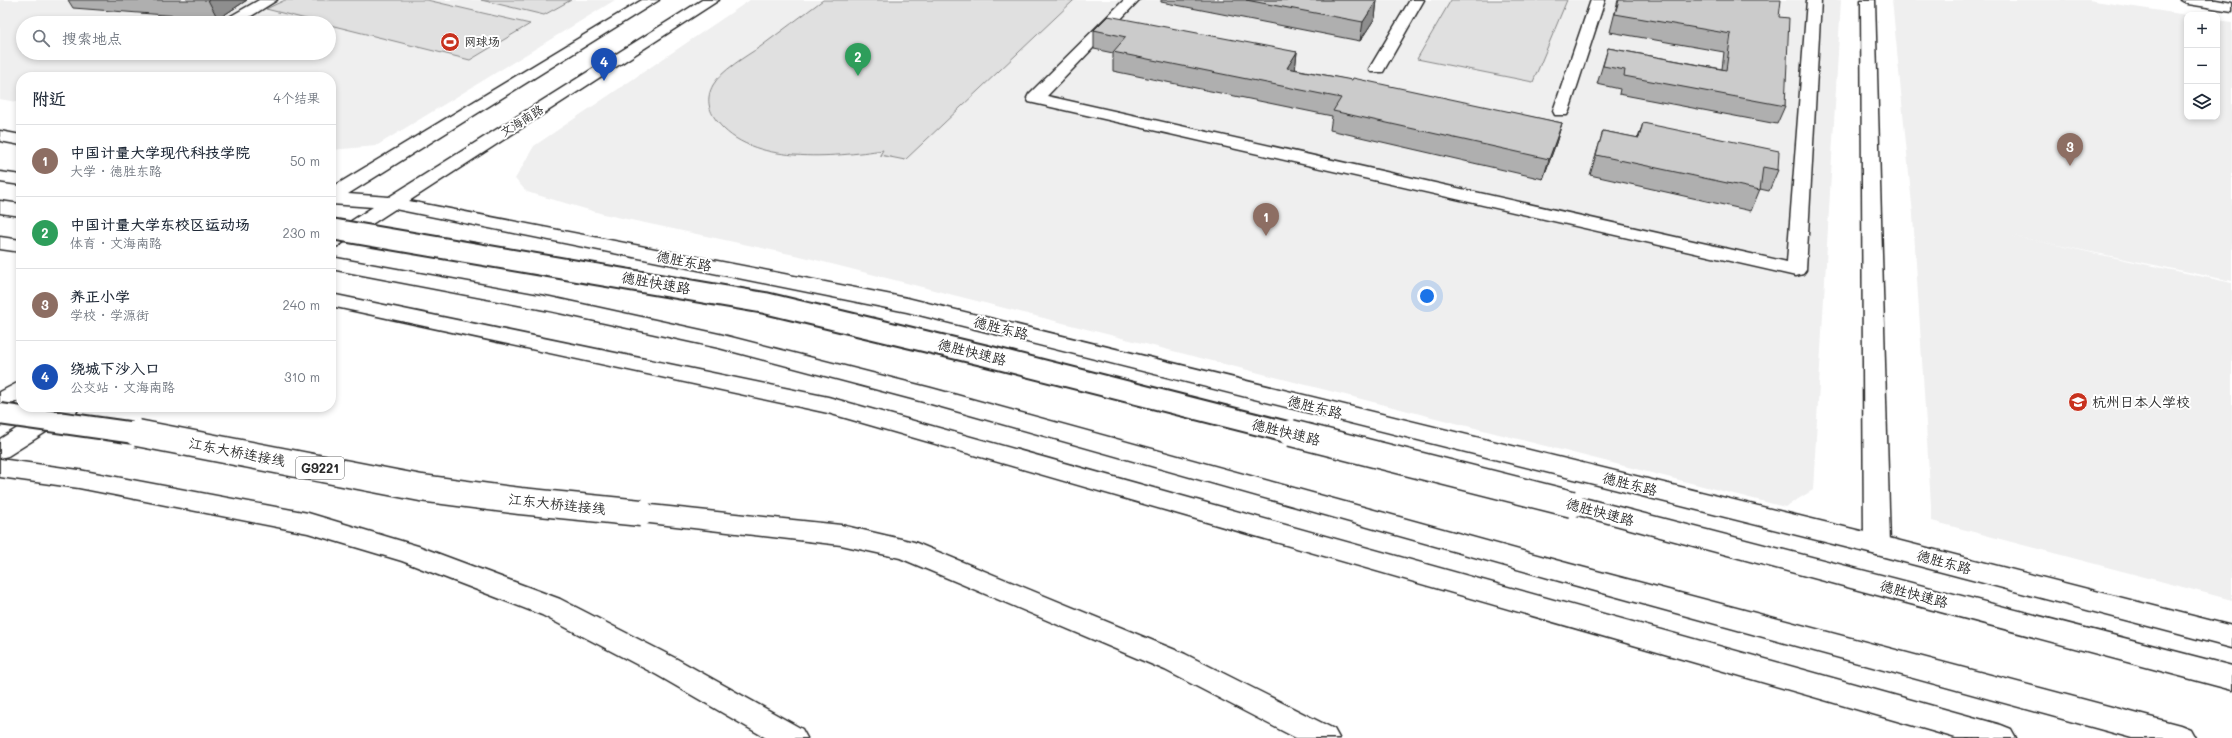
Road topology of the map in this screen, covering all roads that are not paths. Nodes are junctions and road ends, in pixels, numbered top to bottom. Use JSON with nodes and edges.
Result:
{"nodes":[{"id":1,"x":270,"y":0,"type":"edge"},
{"id":2,"x":652,"y":0,"type":"edge"},
{"id":3,"x":712,"y":0,"type":"edge"},
{"id":4,"x":1132,"y":0,"type":"edge"},
{"id":5,"x":1417,"y":0,"type":"edge"},
{"id":6,"x":1598,"y":0,"type":"edge"},
{"id":7,"x":1814,"y":0,"type":"edge"},
{"id":8,"x":1868,"y":0,"type":"edge"},
{"id":9,"x":2188,"y":0,"type":"edge"},
{"id":10,"x":2232,"y":7,"type":"edge"},
{"id":11,"x":241,"y":16,"type":"edge"},
{"id":12,"x":1377,"y":69,"type":"dead end"},
{"id":13,"x":1561,"y":111,"type":"dead end"},
{"id":14,"x":0,"y":136,"type":"edge"},
{"id":15,"x":16,"y":139,"type":"edge"},
{"id":16,"x":0,"y":150,"type":"edge"},
{"id":17,"x":16,"y":152,"type":"edge"},
{"id":18,"x":0,"y":177,"type":"edge"},
{"id":19,"x":16,"y":179,"type":"edge"},
{"id":20,"x":336,"y":194,"type":"edge"},
{"id":21,"x":336,"y":198,"type":"edge"},
{"id":22,"x":392,"y":204,"type":"junction"},
{"id":23,"x":0,"y":207,"type":"edge"},
{"id":24,"x":16,"y":209,"type":"edge"},
{"id":25,"x":336,"y":230,"type":"edge"},
{"id":26,"x":336,"y":239,"type":"edge"},
{"id":27,"x":0,"y":243,"type":"edge"},
{"id":28,"x":16,"y":245,"type":"edge"},
{"id":29,"x":336,"y":264,"type":"edge"},
{"id":30,"x":336,"y":301,"type":"edge"},
{"id":31,"x":16,"y":393,"type":"edge"},
{"id":32,"x":0,"y":402,"type":"edge"},
{"id":33,"x":60,"y":412,"type":"edge"},
{"id":34,"x":0,"y":414,"type":"edge"},
{"id":35,"x":0,"y":450,"type":"edge"},
{"id":36,"x":0,"y":468,"type":"edge"},
{"id":37,"x":1877,"y":545,"type":"junction"},
{"id":38,"x":2232,"y":637,"type":"edge"},
{"id":39,"x":2232,"y":678,"type":"edge"},
{"id":40,"x":792,"y":738,"type":"edge"},
{"id":41,"x":1324,"y":738,"type":"edge"},
{"id":42,"x":2001,"y":738,"type":"edge"},
{"id":43,"x":2180,"y":738,"type":"edge"}],
"edges":[{"from":1,"to":11,"type":"main road"},
{"from":2,"to":20,"type":"main road"},
{"from":3,"to":22,"type":"main road","name":"文海南路"},
{"from":4,"to":7,"type":"main road"},
{"from":5,"to":12,"type":"main road"},
{"from":6,"to":13,"type":"main road"},
{"from":8,"to":37,"type":"main road"},
{"from":9,"to":10,"type":"main road"},
{"from":14,"to":15,"type":"main road"},
{"from":16,"to":17,"type":"main road"},
{"from":18,"to":19,"type":"main road"},
{"from":21,"to":22,"type":"main road","name":"德胜东路"},
{"from":22,"to":26,"type":"main road","name":"文海南路"},
{"from":22,"to":37,"type":"main road","name":"德胜东路"},
{"from":23,"to":24,"type":"main road"},
{"from":25,"to":39,"type":"main road","name":"德胜快速路","bridge":true},
{"from":27,"to":28,"type":"main road"},
{"from":29,"to":43,"type":"main road"},
{"from":30,"to":42,"type":"main road"},
{"from":31,"to":32,"type":"main road"},
{"from":33,"to":35,"type":"main road"},
{"from":34,"to":41,"type":"main road","name":"江东大桥连接线","number":"G9221","bridge":true},
{"from":36,"to":40,"type":"main road"},
{"from":37,"to":38,"type":"main road","name":"德胜东路"}]}
